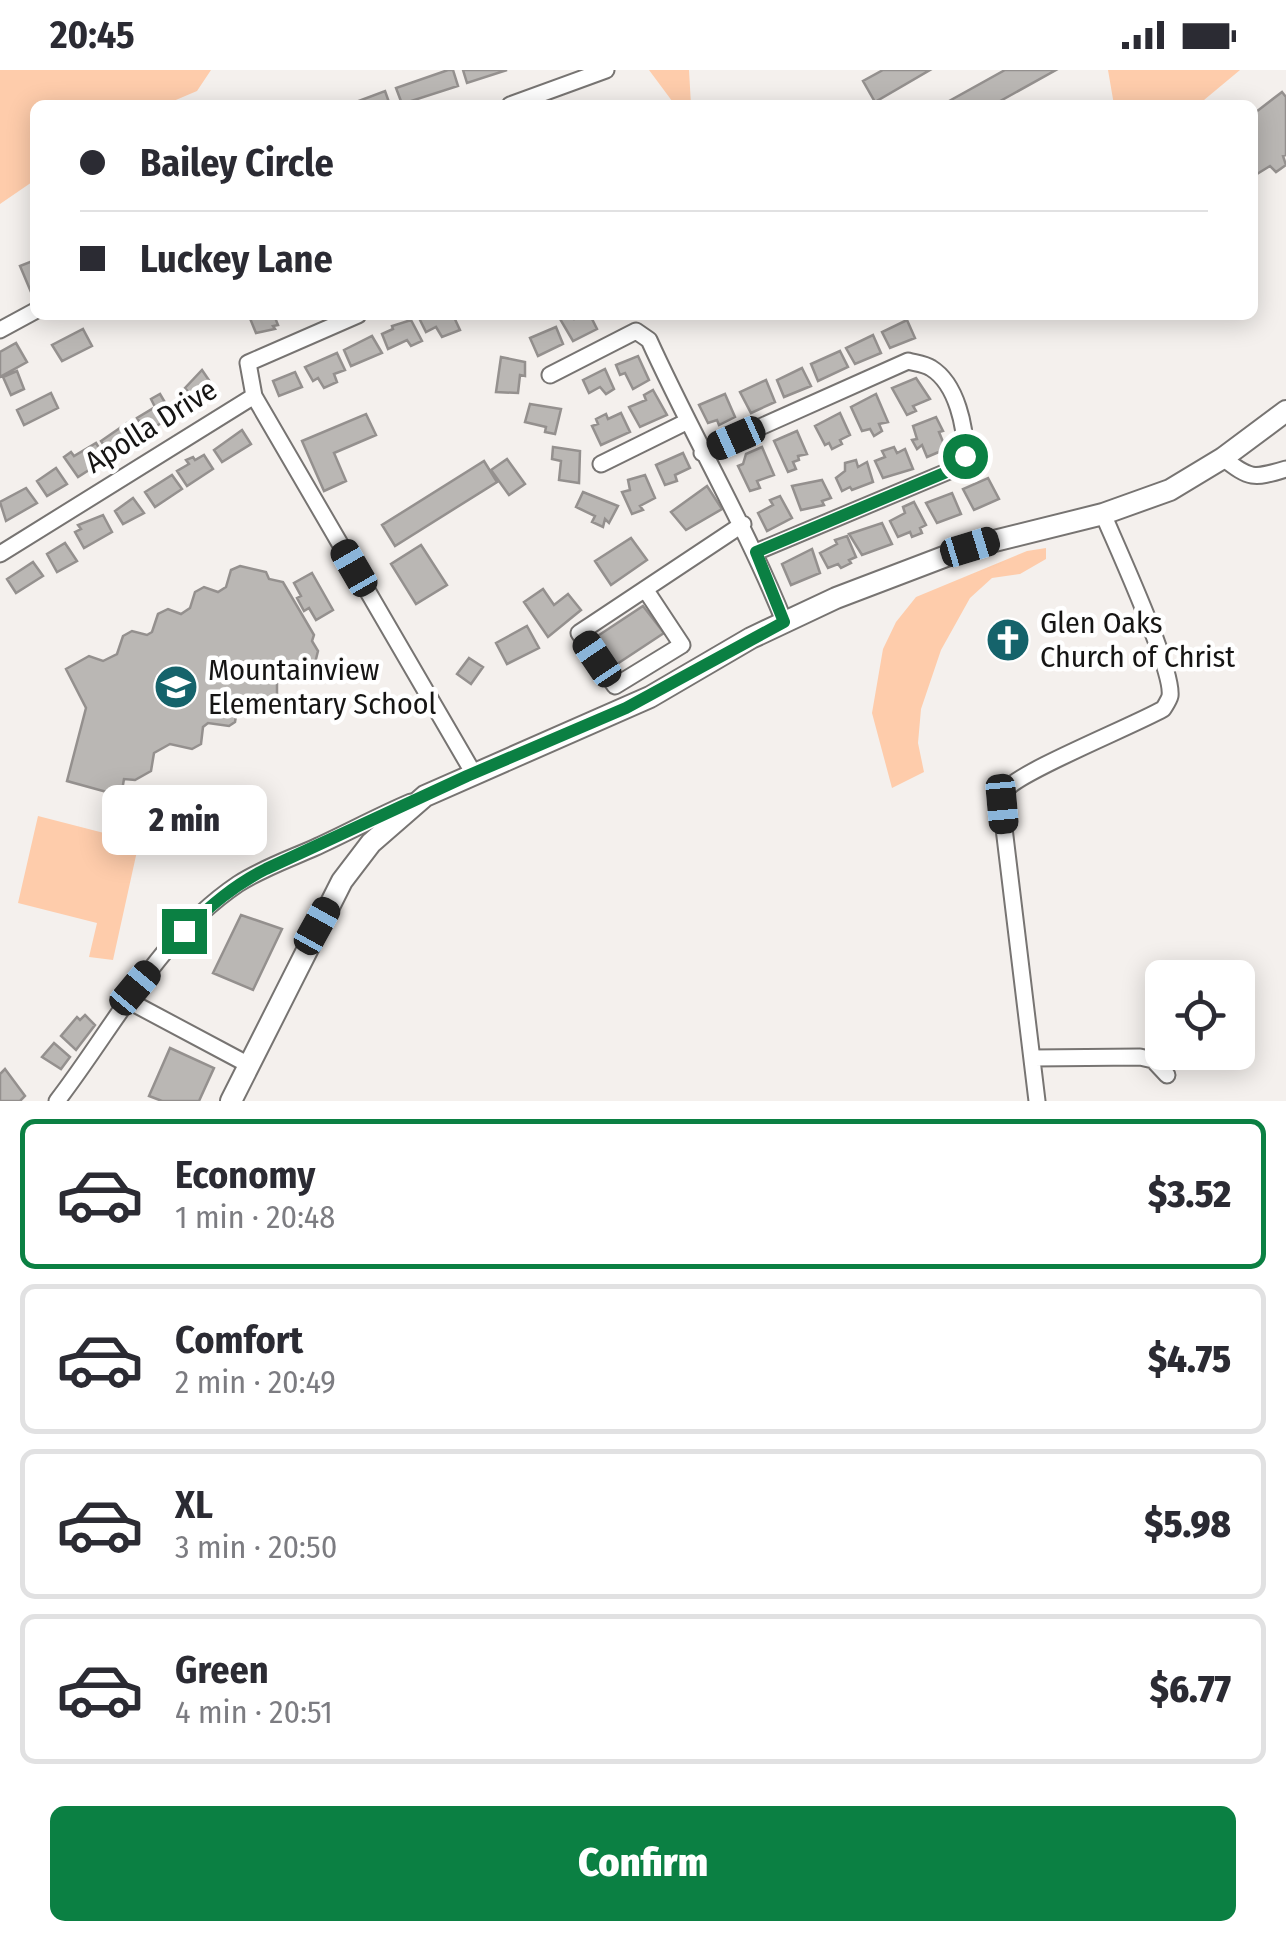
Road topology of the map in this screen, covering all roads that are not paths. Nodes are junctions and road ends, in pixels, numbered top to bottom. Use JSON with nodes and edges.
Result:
{"nodes":[{"id":1,"x":606,"y":70,"type":"edge"},
{"id":2,"x":524,"y":100,"type":"edge"},
{"id":3,"x":30,"y":314,"type":"edge"},
{"id":4,"x":347,"y":320,"type":"edge"},
{"id":5,"x":0,"y":330,"type":"edge"},
{"id":6,"x":550,"y":375,"type":"dead end"},
{"id":7,"x":254,"y":396,"type":"junction"},
{"id":8,"x":1286,"y":411,"type":"edge"},
{"id":9,"x":686,"y":422,"type":"junction"},
{"id":10,"x":702,"y":454,"type":"junction"},
{"id":11,"x":1222,"y":458,"type":"junction"},
{"id":12,"x":601,"y":464,"type":"dead end"},
{"id":13,"x":1286,"y":469,"type":"edge"},
{"id":14,"x":1103,"y":514,"type":"junction"},
{"id":15,"x":743,"y":524,"type":"junction"},
{"id":16,"x":756,"y":552,"type":"junction"},
{"id":17,"x":0,"y":554,"type":"edge"},
{"id":18,"x":645,"y":589,"type":"junction"},
{"id":19,"x":784,"y":622,"type":"junction"},
{"id":20,"x":641,"y":670,"type":"junction"},
{"id":21,"x":656,"y":694,"type":"junction"},
{"id":22,"x":474,"y":774,"type":"junction"},
{"id":23,"x":425,"y":796,"type":"junction"},
{"id":24,"x":127,"y":1000,"type":"junction"},
{"id":25,"x":1033,"y":1058,"type":"junction"},
{"id":26,"x":248,"y":1064,"type":"junction"},
{"id":27,"x":1167,"y":1075,"type":"dead end"},
{"id":28,"x":57,"y":1101,"type":"edge"},
{"id":29,"x":231,"y":1101,"type":"edge"},
{"id":30,"x":1037,"y":1101,"type":"edge"}],
"edges":[{"from":1,"to":2,"type":"street"},
{"from":3,"to":5,"type":"street"},
{"from":4,"to":7,"type":"street","name":"Apolla Drive"},
{"from":6,"to":9,"type":"street"},
{"from":7,"to":17,"type":"street","name":"Apolla Drive"},
{"from":7,"to":22,"type":"street"},
{"from":8,"to":11,"type":"main road"},
{"from":9,"to":10,"type":"street"},
{"from":9,"to":12,"type":"street"},
{"from":10,"to":15,"type":"street"},
{"from":10,"to":16,"type":"street"},
{"from":11,"to":13,"type":"street"},
{"from":11,"to":14,"type":"main road"},
{"from":14,"to":19,"type":"main road"},
{"from":14,"to":25,"type":"street"},
{"from":15,"to":16,"type":"street"},
{"from":15,"to":18,"type":"street"},
{"from":16,"to":19,"type":"street"},
{"from":18,"to":20,"type":"street"},
{"from":18,"to":20,"type":"street"},
{"from":19,"to":21,"type":"main road"},
{"from":20,"to":21,"type":"street"},
{"from":21,"to":22,"type":"main road"},
{"from":22,"to":23,"type":"main road"},
{"from":23,"to":24,"type":"street"},
{"from":23,"to":26,"type":"main road"},
{"from":24,"to":26,"type":"street"},
{"from":24,"to":28,"type":"street"},
{"from":25,"to":27,"type":"street"},
{"from":25,"to":30,"type":"street"},
{"from":26,"to":29,"type":"main road"}]}
